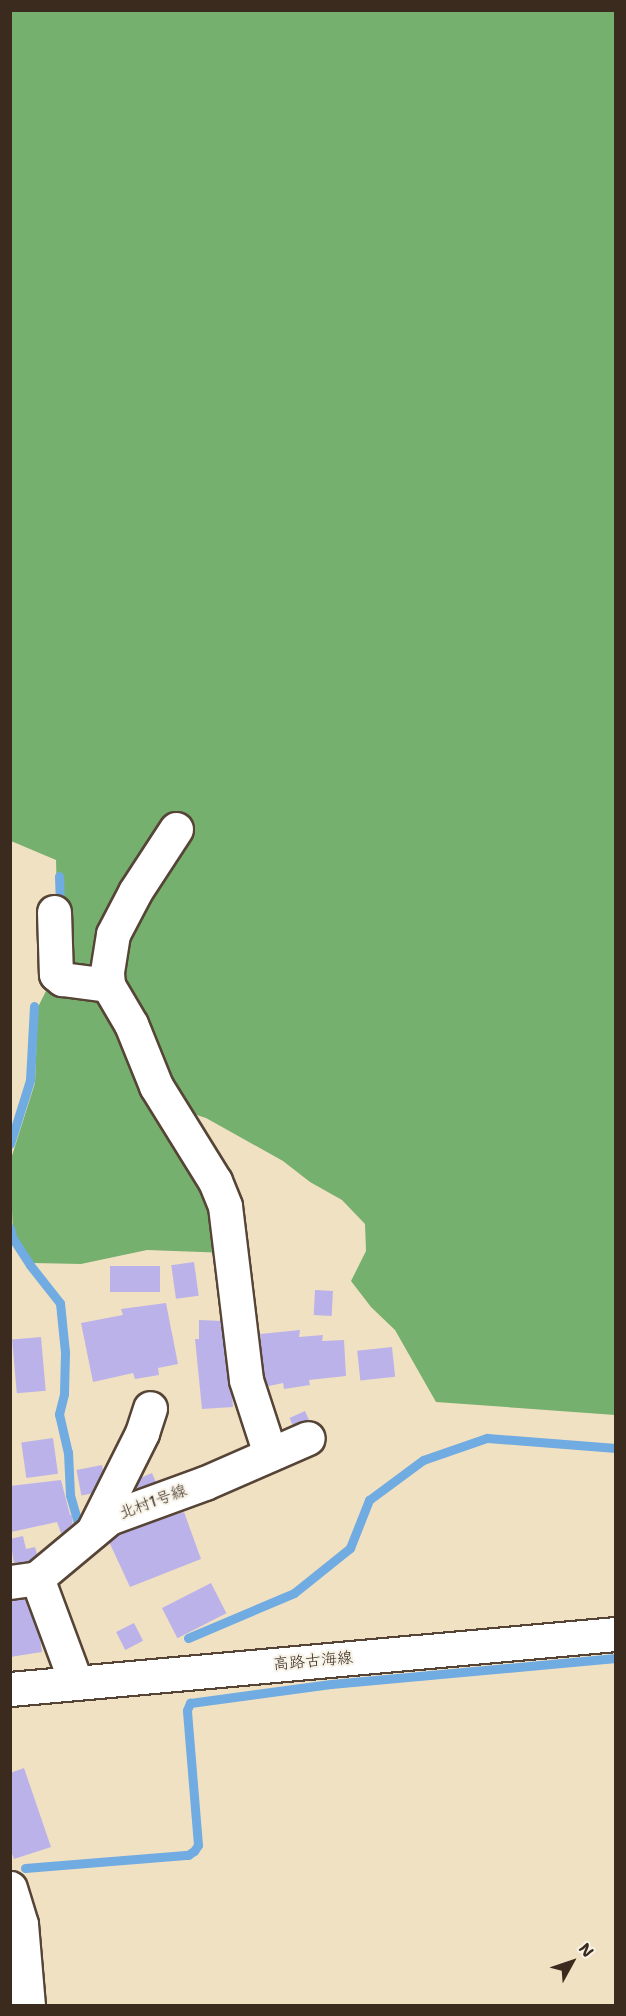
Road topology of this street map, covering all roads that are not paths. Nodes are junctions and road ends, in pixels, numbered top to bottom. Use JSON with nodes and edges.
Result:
{"nodes":[{"id":1,"x":177,"y":829,"type":"dead end"},
{"id":2,"x":54,"y":912,"type":"dead end"},
{"id":3,"x":108,"y":985,"type":"junction"},
{"id":4,"x":150,"y":1408,"type":"dead end"},
{"id":5,"x":308,"y":1438,"type":"dead end"},
{"id":6,"x":270,"y":1454,"type":"junction"},
{"id":7,"x":92,"y":1532,"type":"junction"},
{"id":8,"x":24,"y":1580,"type":"edge"},
{"id":9,"x":615,"y":1634,"type":"edge"},
{"id":10,"x":76,"y":1683,"type":"junction"},
{"id":11,"x":10,"y":1689,"type":"edge"},
{"id":12,"x":10,"y":1888,"type":"edge"},
{"id":13,"x":28,"y":2006,"type":"edge"}],
"edges":[{"from":1,"to":3,"type":"main road"},
{"from":2,"to":3,"type":"main road"},
{"from":3,"to":6,"type":"main road"},
{"from":4,"to":7,"type":"main road"},
{"from":5,"to":6,"type":"main road","name":"北村1号線"},
{"from":6,"to":7,"type":"main road","name":"北村1号線"},
{"from":7,"to":8,"type":"main road","name":"北村1号線"},
{"from":8,"to":10,"type":"main road"},
{"from":9,"to":10,"type":"main road","name":"高路古海線"},
{"from":10,"to":11,"type":"main road","name":"高路古海線"},
{"from":12,"to":13,"type":"main road"}]}
